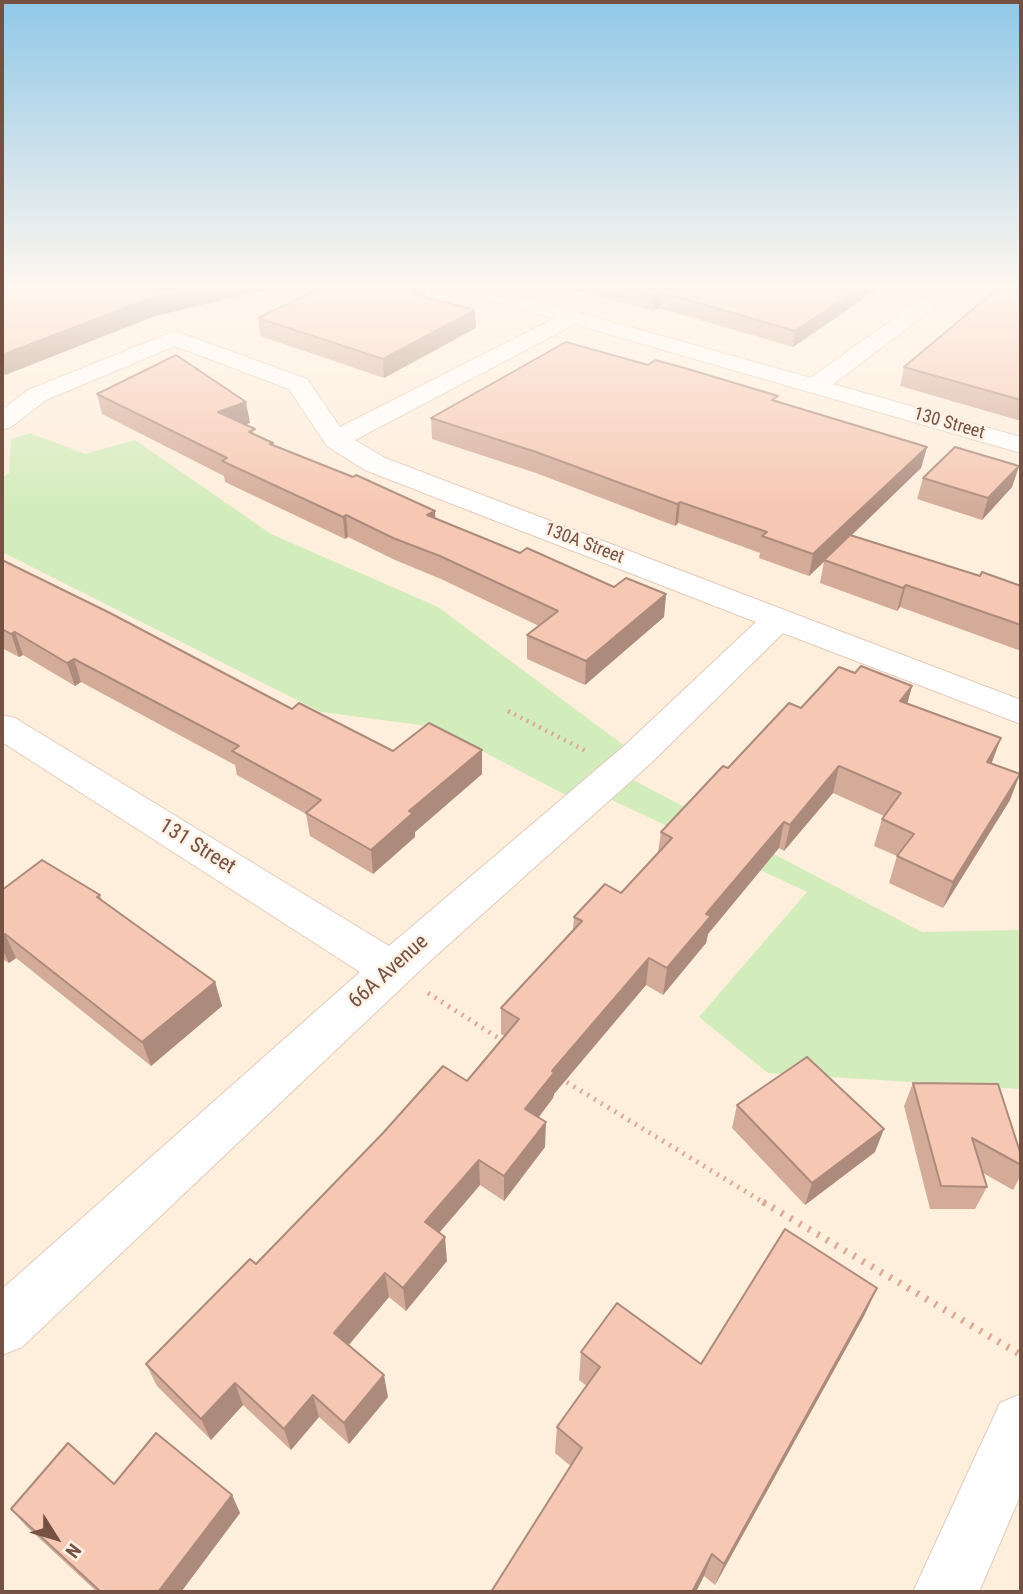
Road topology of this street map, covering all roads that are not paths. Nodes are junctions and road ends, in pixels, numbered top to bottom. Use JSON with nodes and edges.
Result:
{"nodes":[{"id":1,"x":115,"y":363,"type":"edge"},
{"id":2,"x":243,"y":363,"type":"edge"},
{"id":3,"x":482,"y":363,"type":"edge"},
{"id":4,"x":735,"y":363,"type":"edge"},
{"id":5,"x":846,"y":363,"type":"edge"},
{"id":6,"x":815,"y":386,"type":"junction"},
{"id":7,"x":2,"y":422,"type":"edge"},
{"id":8,"x":336,"y":440,"type":"junction"},
{"id":9,"x":1021,"y":445,"type":"edge"},
{"id":10,"x":778,"y":619,"type":"junction"},
{"id":11,"x":1021,"y":713,"type":"edge"},
{"id":12,"x":2,"y":726,"type":"edge"},
{"id":13,"x":406,"y":979,"type":"junction"},
{"id":14,"x":2,"y":1327,"type":"edge"},
{"id":15,"x":1021,"y":1424,"type":"edge"},
{"id":16,"x":946,"y":1592,"type":"edge"}],
"edges":[{"from":1,"to":7,"type":"street","name":"130A Street"},
{"from":2,"to":8,"type":"street","name":"130A Street"},
{"from":3,"to":8,"type":"street"},
{"from":4,"to":6,"type":"street","name":"130 Street"},
{"from":5,"to":6,"type":"street"},
{"from":6,"to":9,"type":"street","name":"130 Street"},
{"from":8,"to":10,"type":"street","name":"130A Street"},
{"from":10,"to":11,"type":"street","name":"130A Street"},
{"from":10,"to":13,"type":"street","name":"66A Avenue"},
{"from":12,"to":13,"type":"street","name":"131 Street"},
{"from":13,"to":14,"type":"street","name":"66A Avenue"},
{"from":15,"to":16,"type":"street"}]}
